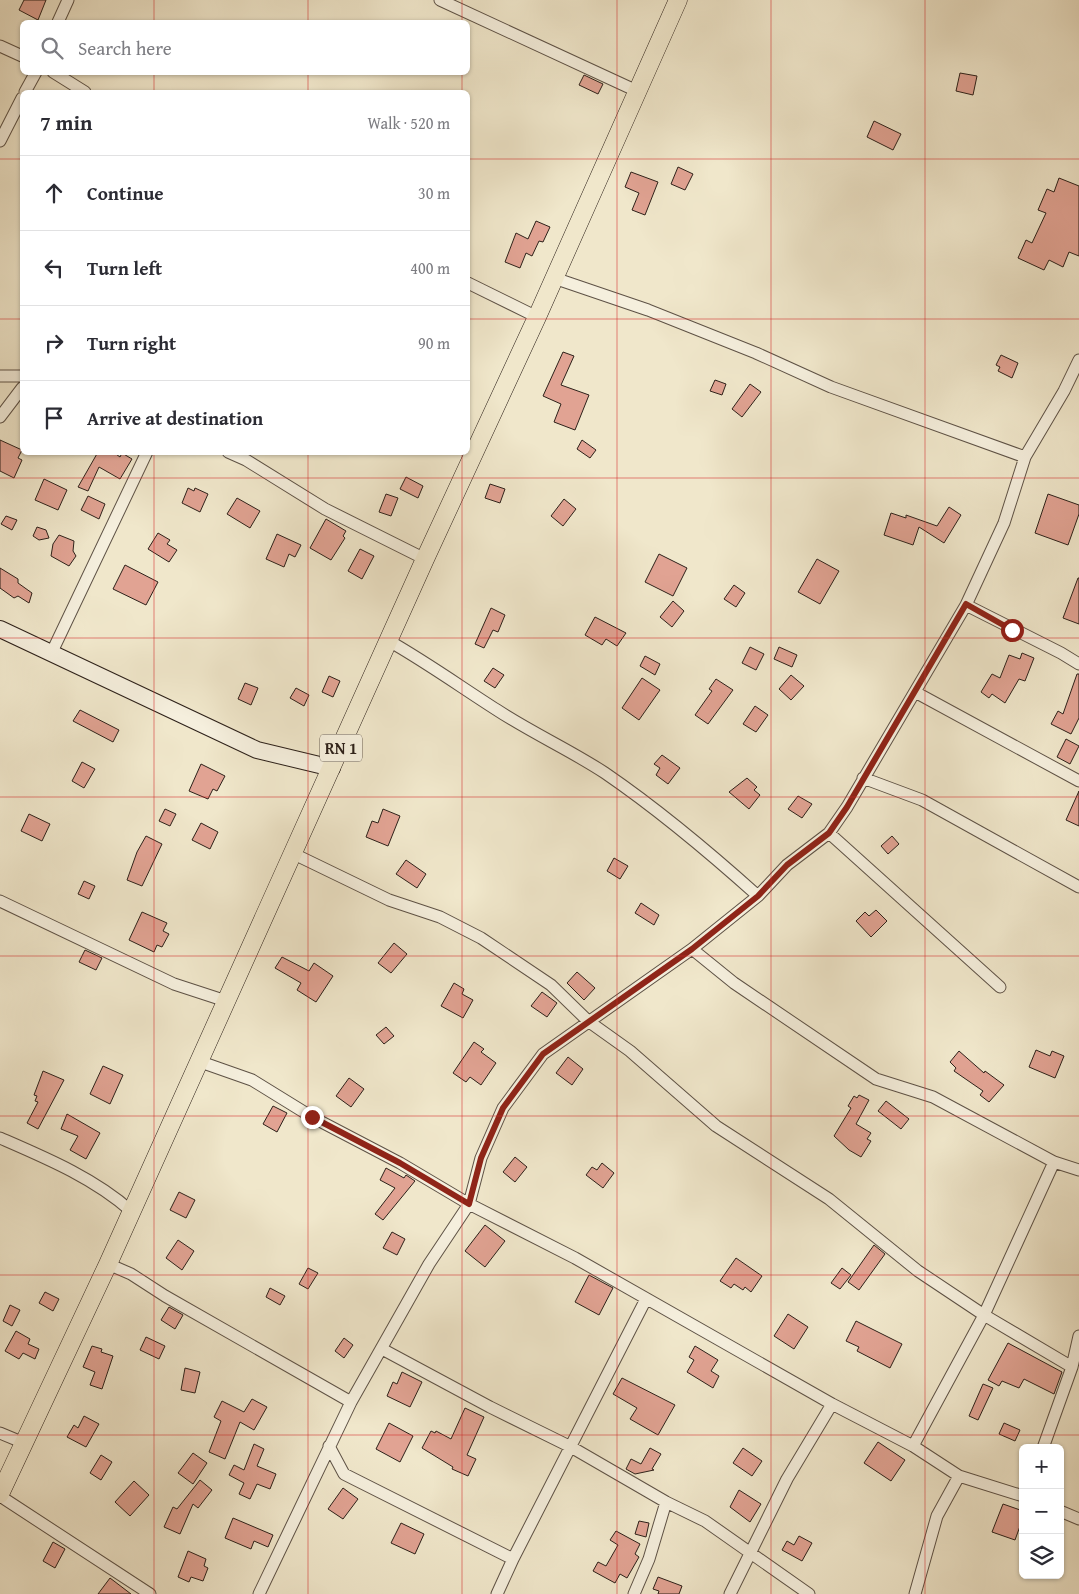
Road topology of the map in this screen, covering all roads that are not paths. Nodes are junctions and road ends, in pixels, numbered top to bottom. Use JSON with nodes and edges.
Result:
{"nodes":[{"id":1,"x":68,"y":0,"type":"edge"},
{"id":2,"x":440,"y":0,"type":"edge"},
{"id":3,"x":678,"y":0,"type":"edge"},
{"id":4,"x":59,"y":20,"type":"edge"},
{"id":5,"x":0,"y":46,"type":"edge"},
{"id":6,"x":20,"y":55,"type":"edge"},
{"id":7,"x":34,"y":75,"type":"edge"},
{"id":8,"x":58,"y":75,"type":"edge"},
{"id":9,"x":26,"y":90,"type":"edge"},
{"id":10,"x":82,"y":90,"type":"edge"},
{"id":11,"x":638,"y":92,"type":"junction"},
{"id":12,"x":20,"y":102,"type":"edge"},
{"id":13,"x":0,"y":141,"type":"edge"},
{"id":14,"x":554,"y":278,"type":"junction"},
{"id":15,"x":470,"y":284,"type":"edge"},
{"id":16,"x":537,"y":317,"type":"junction"},
{"id":17,"x":1078,"y":362,"type":"edge"},
{"id":18,"x":0,"y":376,"type":"edge"},
{"id":19,"x":20,"y":376,"type":"edge"},
{"id":20,"x":20,"y":391,"type":"edge"},
{"id":21,"x":0,"y":416,"type":"edge"},
{"id":22,"x":146,"y":455,"type":"edge"},
{"id":23,"x":248,"y":456,"type":"edge"},
{"id":24,"x":1025,"y":457,"type":"junction"},
{"id":25,"x":425,"y":559,"type":"junction"},
{"id":26,"x":966,"y":604,"type":"junction"},
{"id":27,"x":0,"y":629,"type":"edge"},
{"id":28,"x":389,"y":641,"type":"junction"},
{"id":29,"x":51,"y":654,"type":"junction"},
{"id":30,"x":1079,"y":664,"type":"edge"},
{"id":31,"x":915,"y":692,"type":"junction"},
{"id":32,"x":332,"y":768,"type":"junction"},
{"id":33,"x":863,"y":778,"type":"junction"},
{"id":34,"x":1079,"y":781,"type":"edge"},
{"id":35,"x":829,"y":833,"type":"junction"},
{"id":36,"x":294,"y":854,"type":"junction"},
{"id":37,"x":1079,"y":887,"type":"edge"},
{"id":38,"x":758,"y":896,"type":"junction"},
{"id":39,"x":0,"y":901,"type":"edge"},
{"id":40,"x":692,"y":949,"type":"junction"},
{"id":41,"x":1000,"y":987,"type":"dead end"},
{"id":42,"x":226,"y":1001,"type":"junction"},
{"id":43,"x":588,"y":1021,"type":"junction"},
{"id":44,"x":198,"y":1061,"type":"junction"},
{"id":45,"x":0,"y":1138,"type":"edge"},
{"id":46,"x":1054,"y":1162,"type":"junction"},
{"id":47,"x":1079,"y":1170,"type":"edge"},
{"id":48,"x":469,"y":1204,"type":"junction"},
{"id":49,"x":132,"y":1211,"type":"junction"},
{"id":50,"x":108,"y":1264,"type":"junction"},
{"id":51,"x":646,"y":1300,"type":"junction"},
{"id":52,"x":984,"y":1315,"type":"junction"},
{"id":53,"x":1079,"y":1336,"type":"edge"},
{"id":54,"x":382,"y":1349,"type":"junction"},
{"id":55,"x":1072,"y":1367,"type":"junction"},
{"id":56,"x":351,"y":1402,"type":"junction"},
{"id":57,"x":832,"y":1404,"type":"junction"},
{"id":58,"x":0,"y":1433,"type":"edge"},
{"id":59,"x":24,"y":1444,"type":"junction"},
{"id":60,"x":1044,"y":1444,"type":"edge"},
{"id":61,"x":329,"y":1446,"type":"junction"},
{"id":62,"x":913,"y":1446,"type":"junction"},
{"id":63,"x":571,"y":1447,"type":"junction"},
{"id":64,"x":959,"y":1476,"type":"junction"},
{"id":65,"x":0,"y":1495,"type":"edge"},
{"id":66,"x":1019,"y":1495,"type":"edge"},
{"id":67,"x":666,"y":1502,"type":"junction"},
{"id":68,"x":1064,"y":1513,"type":"edge"},
{"id":69,"x":1079,"y":1519,"type":"edge"},
{"id":70,"x":750,"y":1551,"type":"junction"},
{"id":71,"x":513,"y":1559,"type":"junction"},
{"id":72,"x":150,"y":1594,"type":"edge"},
{"id":73,"x":259,"y":1594,"type":"edge"},
{"id":74,"x":497,"y":1594,"type":"edge"},
{"id":75,"x":634,"y":1594,"type":"edge"},
{"id":76,"x":730,"y":1594,"type":"edge"},
{"id":77,"x":809,"y":1594,"type":"edge"},
{"id":78,"x":915,"y":1594,"type":"edge"}],
"edges":[{"from":1,"to":4,"type":"street"},
{"from":2,"to":11,"type":"street"},
{"from":3,"to":11,"type":"main road","number":"RN 1"},
{"from":5,"to":6,"type":"street"},
{"from":7,"to":9,"type":"street"},
{"from":8,"to":10,"type":"street"},
{"from":11,"to":14,"type":"main road","number":"RN 1"},
{"from":12,"to":13,"type":"street"},
{"from":14,"to":16,"type":"main road","number":"RN 1"},
{"from":14,"to":24,"type":"street"},
{"from":15,"to":16,"type":"street"},
{"from":16,"to":25,"type":"main road","number":"RN 1"},
{"from":17,"to":24,"type":"street"},
{"from":18,"to":19,"type":"street"},
{"from":20,"to":21,"type":"street"},
{"from":22,"to":29,"type":"street"},
{"from":23,"to":25,"type":"street"},
{"from":24,"to":26,"type":"street"},
{"from":25,"to":28,"type":"main road","number":"RN 1"},
{"from":26,"to":30,"type":"street"},
{"from":26,"to":31,"type":"street"},
{"from":27,"to":29,"type":"street"},
{"from":28,"to":32,"type":"main road","number":"RN 1"},
{"from":28,"to":38,"type":"street"},
{"from":29,"to":32,"type":"street"},
{"from":31,"to":33,"type":"street"},
{"from":31,"to":34,"type":"street"},
{"from":32,"to":36,"type":"main road","number":"RN 1"},
{"from":33,"to":35,"type":"street"},
{"from":33,"to":37,"type":"street"},
{"from":35,"to":38,"type":"street"},
{"from":35,"to":41,"type":"street"},
{"from":36,"to":42,"type":"main road","number":"RN 1"},
{"from":36,"to":43,"type":"street"},
{"from":38,"to":40,"type":"street"},
{"from":39,"to":42,"type":"street"},
{"from":40,"to":43,"type":"street"},
{"from":40,"to":46,"type":"street"},
{"from":42,"to":44,"type":"main road","number":"RN 1"},
{"from":43,"to":48,"type":"street"},
{"from":43,"to":52,"type":"street"},
{"from":44,"to":48,"type":"street"},
{"from":44,"to":49,"type":"main road","number":"RN 1"},
{"from":45,"to":49,"type":"street"},
{"from":46,"to":47,"type":"street"},
{"from":46,"to":52,"type":"street"},
{"from":48,"to":51,"type":"street"},
{"from":48,"to":54,"type":"street"},
{"from":49,"to":50,"type":"main road","number":"RN 1"},
{"from":50,"to":56,"type":"street"},
{"from":50,"to":59,"type":"main road","number":"RN 1"},
{"from":51,"to":57,"type":"street"},
{"from":51,"to":63,"type":"street"},
{"from":52,"to":55,"type":"street"},
{"from":52,"to":62,"type":"street"},
{"from":53,"to":55,"type":"street"},
{"from":54,"to":56,"type":"street"},
{"from":54,"to":63,"type":"street"},
{"from":55,"to":60,"type":"street"},
{"from":56,"to":61,"type":"street"},
{"from":57,"to":62,"type":"street"},
{"from":57,"to":70,"type":"street"},
{"from":58,"to":59,"type":"street"},
{"from":59,"to":65,"type":"main road","number":"RN 1"},
{"from":61,"to":71,"type":"street"},
{"from":61,"to":73,"type":"street"},
{"from":62,"to":64,"type":"street"},
{"from":63,"to":67,"type":"street"},
{"from":63,"to":71,"type":"street"},
{"from":64,"to":66,"type":"street"},
{"from":64,"to":78,"type":"street"},
{"from":65,"to":72,"type":"street"},
{"from":67,"to":70,"type":"street"},
{"from":67,"to":75,"type":"street"},
{"from":68,"to":69,"type":"street"},
{"from":70,"to":76,"type":"street"},
{"from":70,"to":77,"type":"street"},
{"from":71,"to":74,"type":"street"}]}
